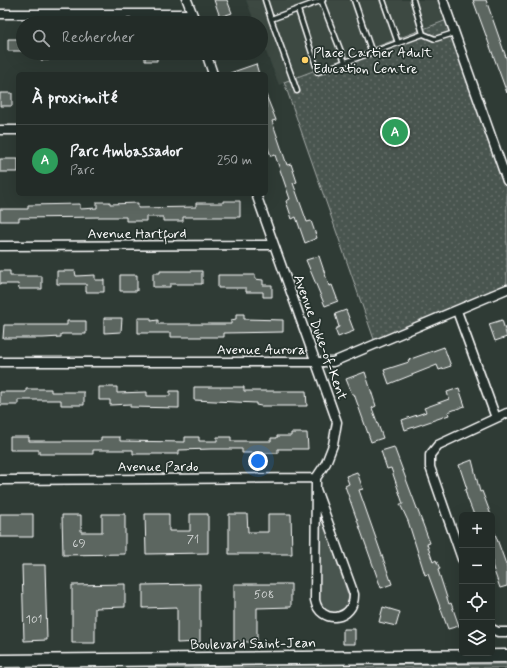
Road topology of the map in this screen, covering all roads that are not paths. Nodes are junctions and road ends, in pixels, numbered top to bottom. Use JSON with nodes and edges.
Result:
{"nodes":[{"id":1,"x":187,"y":0,"type":"edge"},
{"id":2,"x":265,"y":0,"type":"edge"},
{"id":3,"x":322,"y":0,"type":"edge"},
{"id":4,"x":354,"y":0,"type":"edge"},
{"id":5,"x":383,"y":0,"type":"edge"},
{"id":6,"x":412,"y":0,"type":"edge"},
{"id":7,"x":443,"y":0,"type":"edge"},
{"id":8,"x":298,"y":10,"type":"junction"},
{"id":9,"x":0,"y":14,"type":"edge"},
{"id":10,"x":192,"y":14,"type":"joint"},
{"id":11,"x":271,"y":19,"type":"junction"},
{"id":12,"x":454,"y":33,"type":"junction"},
{"id":13,"x":423,"y":34,"type":"junction"},
{"id":14,"x":398,"y":43,"type":"junction"},
{"id":15,"x":372,"y":53,"type":"junction"},
{"id":16,"x":208,"y":60,"type":"edge"},
{"id":17,"x":345,"y":62,"type":"junction"},
{"id":18,"x":212,"y":72,"type":"edge"},
{"id":19,"x":297,"y":91,"type":"dead end"},
{"id":20,"x":0,"y":130,"type":"edge"},
{"id":21,"x":16,"y":130,"type":"edge"},
{"id":22,"x":507,"y":180,"type":"edge"},
{"id":23,"x":257,"y":196,"type":"edge"},
{"id":24,"x":274,"y":245,"type":"junction"},
{"id":25,"x":0,"y":246,"type":"edge"},
{"id":26,"x":507,"y":289,"type":"edge"},
{"id":27,"x":457,"y":311,"type":"junction"},
{"id":28,"x":0,"y":362,"type":"edge"},
{"id":29,"x":317,"y":362,"type":"junction"},
{"id":30,"x":507,"y":413,"type":"edge"},
{"id":31,"x":496,"y":418,"type":"junction"},
{"id":32,"x":316,"y":478,"type":"junction"},
{"id":33,"x":0,"y":480,"type":"edge"},
{"id":34,"x":316,"y":489,"type":"junction"},
{"id":35,"x":459,"y":550,"type":"edge"},
{"id":36,"x":495,"y":630,"type":"edge"},
{"id":37,"x":507,"y":632,"type":"edge"},
{"id":38,"x":507,"y":656,"type":"edge"},
{"id":39,"x":0,"y":661,"type":"edge"}],
"edges":[{"from":1,"to":10,"type":"street"},
{"from":2,"to":11,"type":"lane"},
{"from":3,"to":8,"type":"lane"},
{"from":3,"to":17,"type":"lane"},
{"from":4,"to":15,"type":"lane"},
{"from":5,"to":14,"type":"lane"},
{"from":6,"to":13,"type":"lane"},
{"from":7,"to":12,"type":"street"},
{"from":8,"to":11,"type":"lane"},
{"from":8,"to":17,"type":"lane"},
{"from":9,"to":10,"type":"street"},
{"from":11,"to":19,"type":"lane"},
{"from":12,"to":13,"type":"lane"},
{"from":12,"to":22,"type":"street"},
{"from":13,"to":14,"type":"lane"},
{"from":14,"to":15,"type":"lane"},
{"from":15,"to":17,"type":"lane"},
{"from":16,"to":18,"type":"street"},
{"from":20,"to":21,"type":"street"},
{"from":23,"to":24,"type":"street","name":"Avenue Duke-of-Kent"},
{"from":24,"to":25,"type":"street","name":"Avenue Hartford"},
{"from":24,"to":29,"type":"street","name":"Avenue Duke-of-Kent"},
{"from":26,"to":27,"type":"street","name":"Avenue Aurora"},
{"from":27,"to":29,"type":"street","name":"Avenue Aurora"},
{"from":27,"to":31,"type":"street"},
{"from":28,"to":29,"type":"street","name":"Avenue Aurora"},
{"from":29,"to":32,"type":"street","name":"Avenue Duke-of-Kent"},
{"from":30,"to":31,"type":"street"},
{"from":31,"to":35,"type":"street"},
{"from":32,"to":33,"type":"street","name":"Avenue Pardo"},
{"from":32,"to":34,"type":"street"},
{"from":34,"to":34,"type":"street"},
{"from":36,"to":37,"type":"street"},
{"from":38,"to":39,"type":"main road","name":"Boulevard Saint-Jean"}]}
